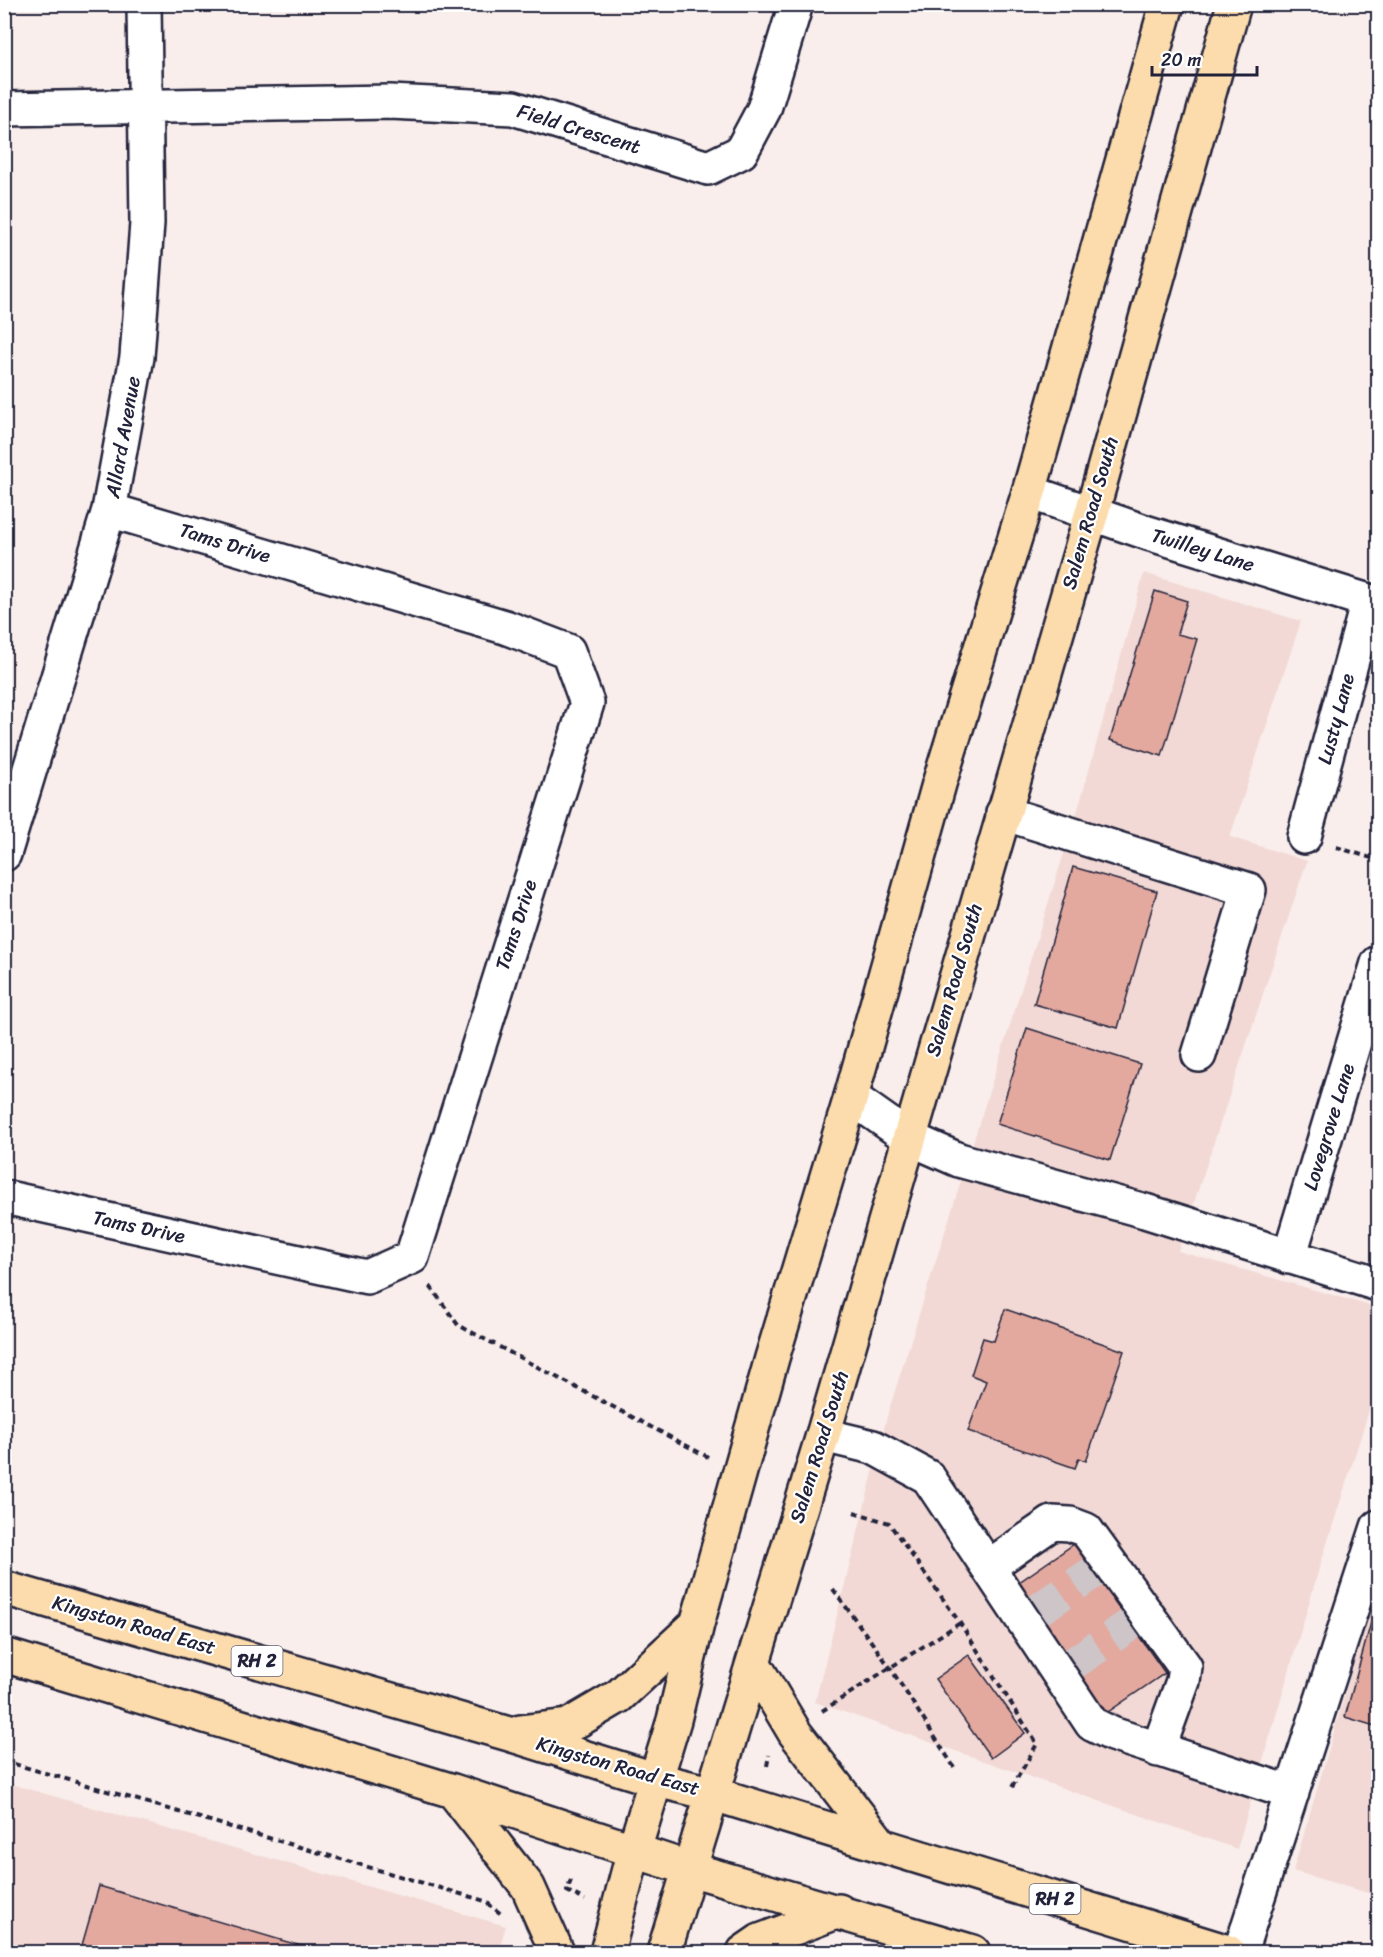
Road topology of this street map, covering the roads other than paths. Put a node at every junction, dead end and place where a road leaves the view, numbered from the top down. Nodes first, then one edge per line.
1 (144, 4) edge
2 (796, 4) edge
3 (1167, 4) edge
4 (1234, 4) edge
5 (145, 106) junction
6 (4, 109) edge
7 (1029, 492) junction
8 (110, 510) junction
9 (1092, 512) junction
10 (1373, 603) edge
11 (1003, 813) junction
12 (1304, 837) road end
13 (4, 854) edge
14 (1378, 963) edge
15 (1199, 1055) dead end
16 (851, 1097) junction
17 (909, 1138) junction
18 (4, 1197) edge
19 (1290, 1257) junction
20 (1378, 1284) edge
21 (823, 1435) junction
22 (1378, 1527) edge
23 (988, 1568) junction
24 (1094, 1572) dead end
25 (4, 1588) edge
26 (1131, 1589) junction
27 (1035, 1612) dead end
28 (698, 1624) junction
29 (1131, 1624) dead end
30 (1042, 1647) junction
31 (4, 1654) edge
32 (754, 1664) junction
33 (1071, 1665) dead end
34 (508, 1734) junction
35 (1158, 1750) junction
36 (657, 1780) junction
37 (453, 1791) junction
38 (1292, 1793) junction
39 (714, 1794) junction
40 (882, 1846) junction
41 (634, 1851) junction
42 (690, 1869) junction
43 (839, 1911) junction
44 (608, 1949) edge
45 (558, 1953) edge
46 (664, 1953) edge
47 (744, 1953) edge
48 (973, 1953) edge
49 (1228, 1953) edge
50 (1240, 1953) edge

1 - 5 street, Allard Avenue
2 - 5 street, Field Crescent
3 - 7 main road
4 - 9 main road, Salem Road South
5 - 6 street, Field Crescent
5 - 8 street, Allard Avenue
7 - 9 street, Twilley Lane
7 - 16 main road
8 - 13 street, Allard Avenue
8 - 18 street, Tams Drive
9 - 10 street, Twilley Lane
9 - 11 main road, Salem Road South
10 - 12 street, Lusty Lane
11 - 15 street
11 - 17 main road, Salem Road South
14 - 19 street, Lovegrove Lane
16 - 17 street
16 - 28 main road
17 - 19 street
17 - 21 main road, Salem Road South
19 - 20 street
21 - 23 street
21 - 32 main road, Salem Road South
22 - 38 street
23 - 26 street
23 - 30 street
24 - 26 street
25 - 34 main road, Kingston Road East / RH 2
26 - 29 street
26 - 35 street
27 - 30 street
28 - 34 main road
28 - 36 main road
30 - 33 street
30 - 35 street
31 - 37 main road
32 - 39 main road, Salem Road South
32 - 40 main road
34 - 36 main road, Kingston Road East / RH 2
35 - 38 street
36 - 39 main road, Kingston Road East / RH 2
36 - 41 main road
37 - 41 main road
37 - 45 main road
38 - 50 street
39 - 40 main road, Kingston Road East / RH 2
39 - 42 main road, Salem Road South
40 - 49 main road, Kingston Road East / RH 2
41 - 42 main road
41 - 44 main road
42 - 43 main road
42 - 46 main road, Salem Road South
43 - 47 main road
43 - 48 main road

